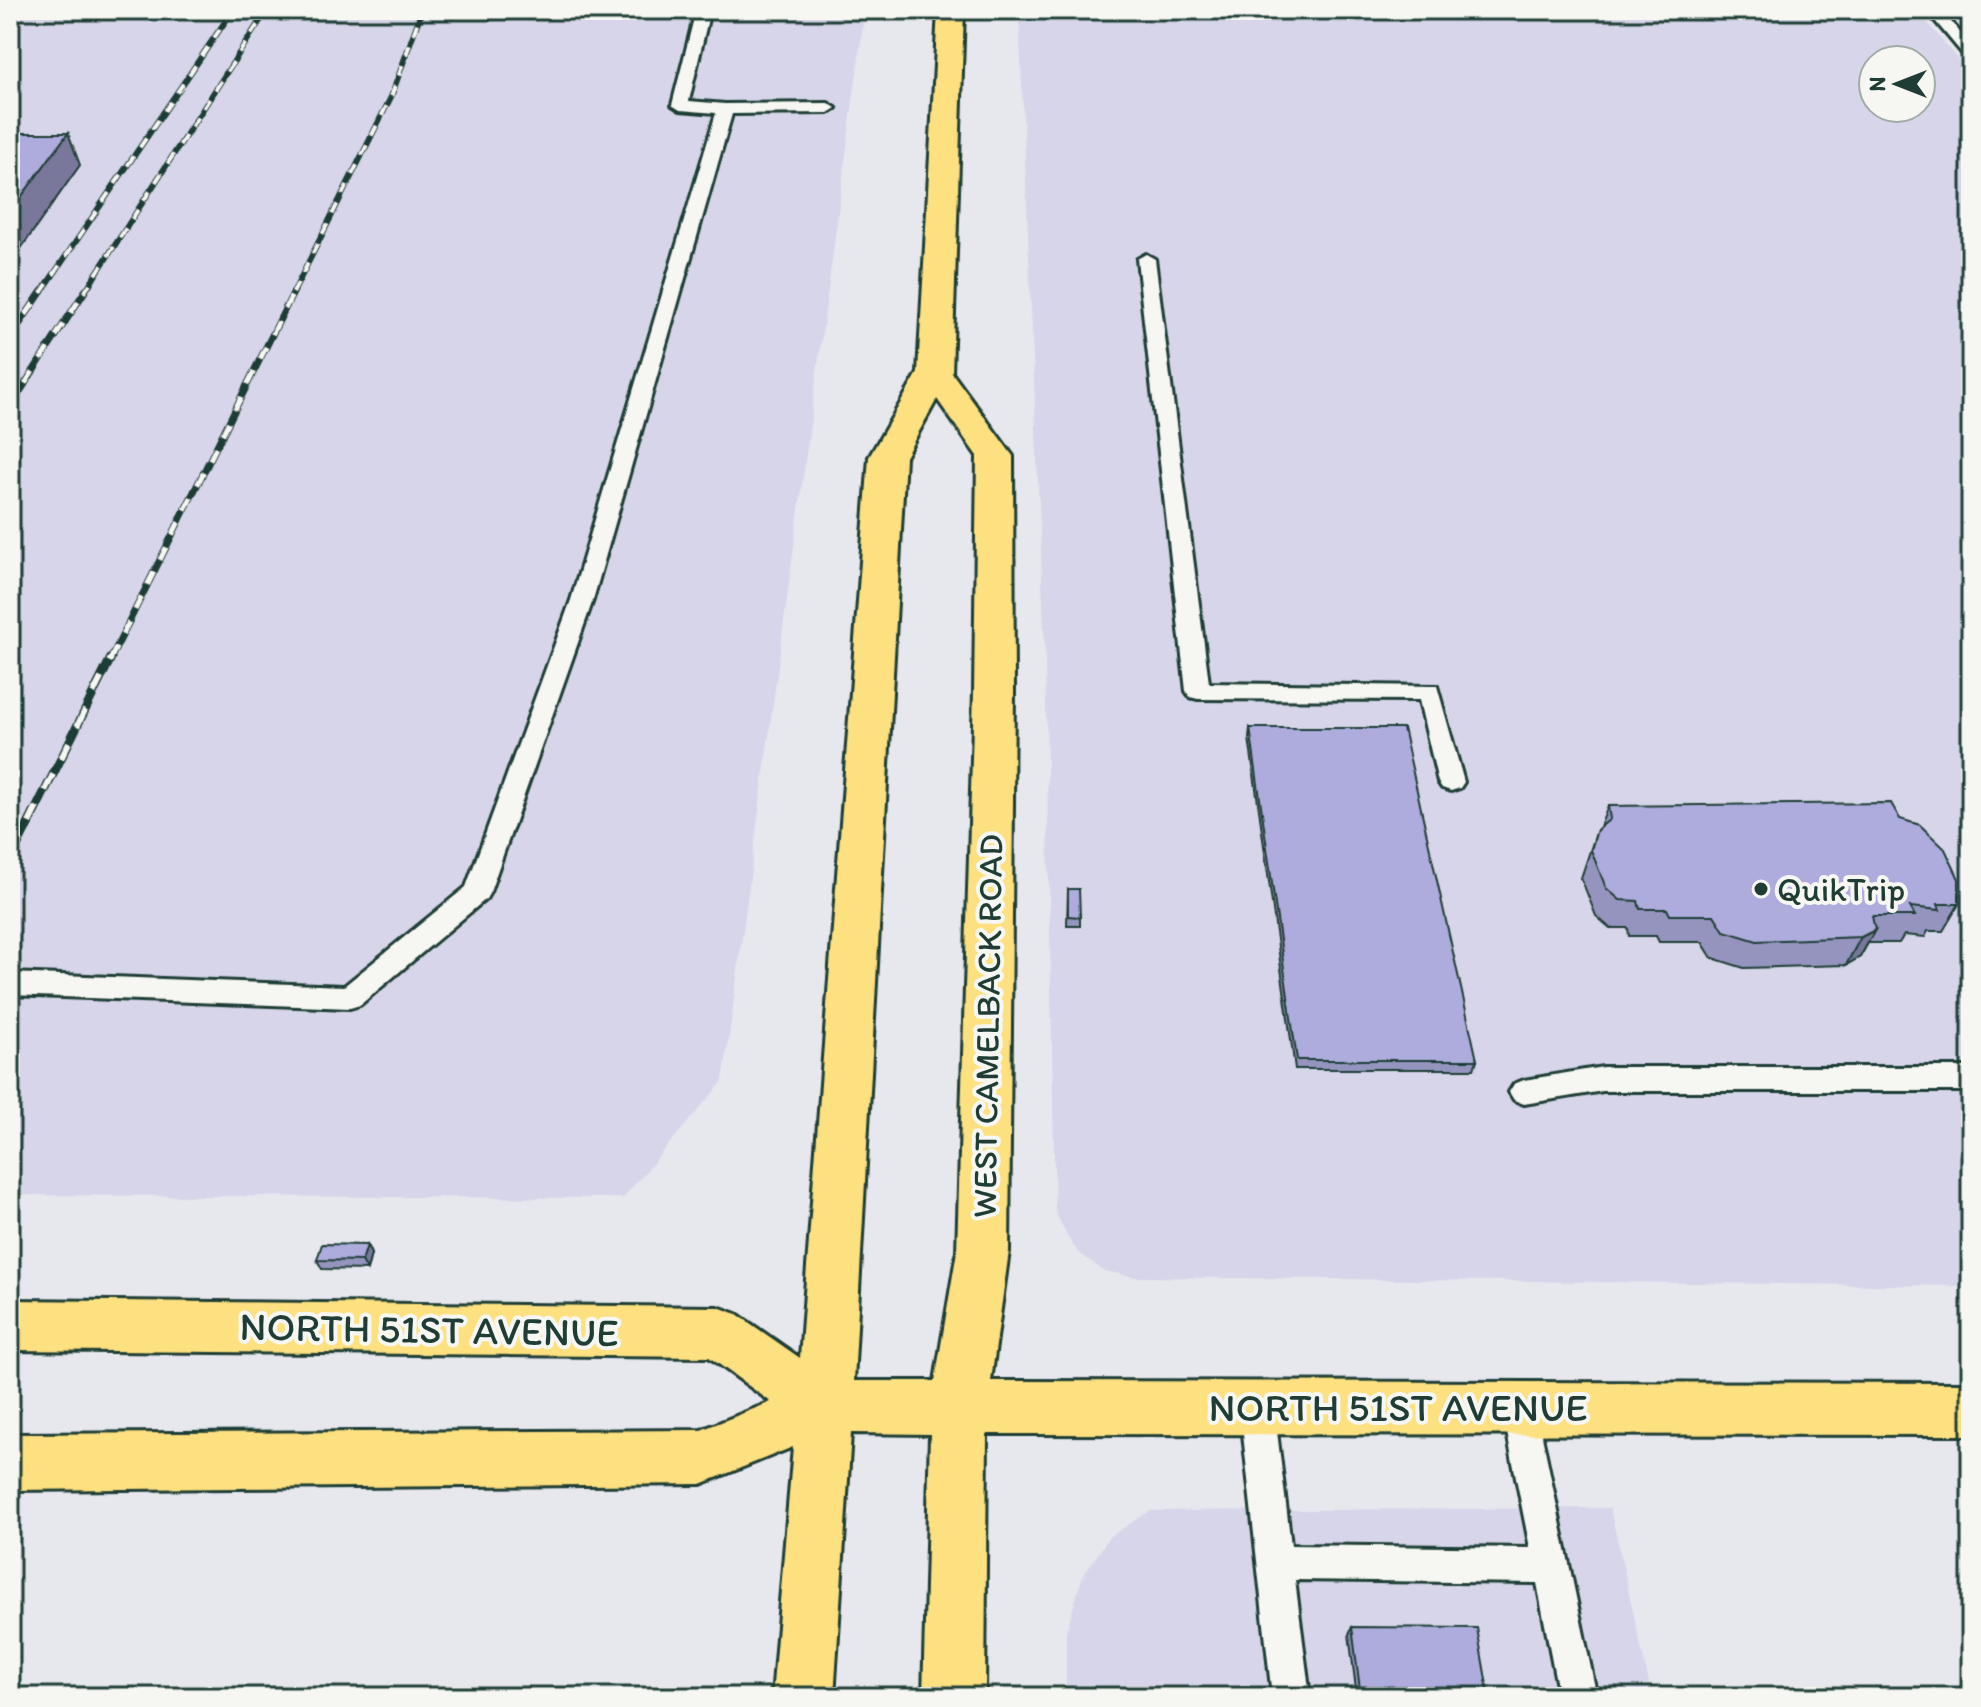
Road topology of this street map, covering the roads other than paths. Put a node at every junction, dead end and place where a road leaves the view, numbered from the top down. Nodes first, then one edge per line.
1 (703, 10) edge
2 (951, 10) edge
3 (1933, 10) edge
4 (1971, 55) edge
5 (828, 108) dead end
6 (725, 109) junction
7 (1146, 259) dead end
8 (935, 373) junction
9 (1451, 782) dead end
10 (10, 984) edge
11 (1971, 1079) edge
12 (1524, 1092) dead end
13 (10, 1325) edge
14 (825, 1407) junction
15 (959, 1407) junction
16 (1257, 1407) junction
17 (1519, 1407) junction
18 (1971, 1409) edge
19 (10, 1462) edge
20 (1275, 1562) junction
21 (1550, 1566) junction
22 (803, 1697) edge
23 (954, 1697) edge
24 (1291, 1697) edge
25 (1578, 1697) edge

1 - 6 lane
2 - 8 main road
3 - 4 lane
5 - 6 lane
6 - 10 lane
7 - 9 lane
8 - 14 main road
8 - 15 main road, WEST CAMELBACK ROAD
11 - 12 lane
13 - 14 main road, NORTH 51ST AVENUE
14 - 15 main road, NORTH 51ST AVENUE
14 - 19 main road, NORTH 51ST AVENUE
14 - 22 main road
15 - 16 main road, NORTH 51ST AVENUE
15 - 23 main road, WEST CAMELBACK ROAD
16 - 17 main road, NORTH 51ST AVENUE
16 - 20 lane
17 - 18 main road, NORTH 51ST AVENUE
17 - 21 lane
20 - 21 lane
20 - 24 lane
21 - 25 lane

